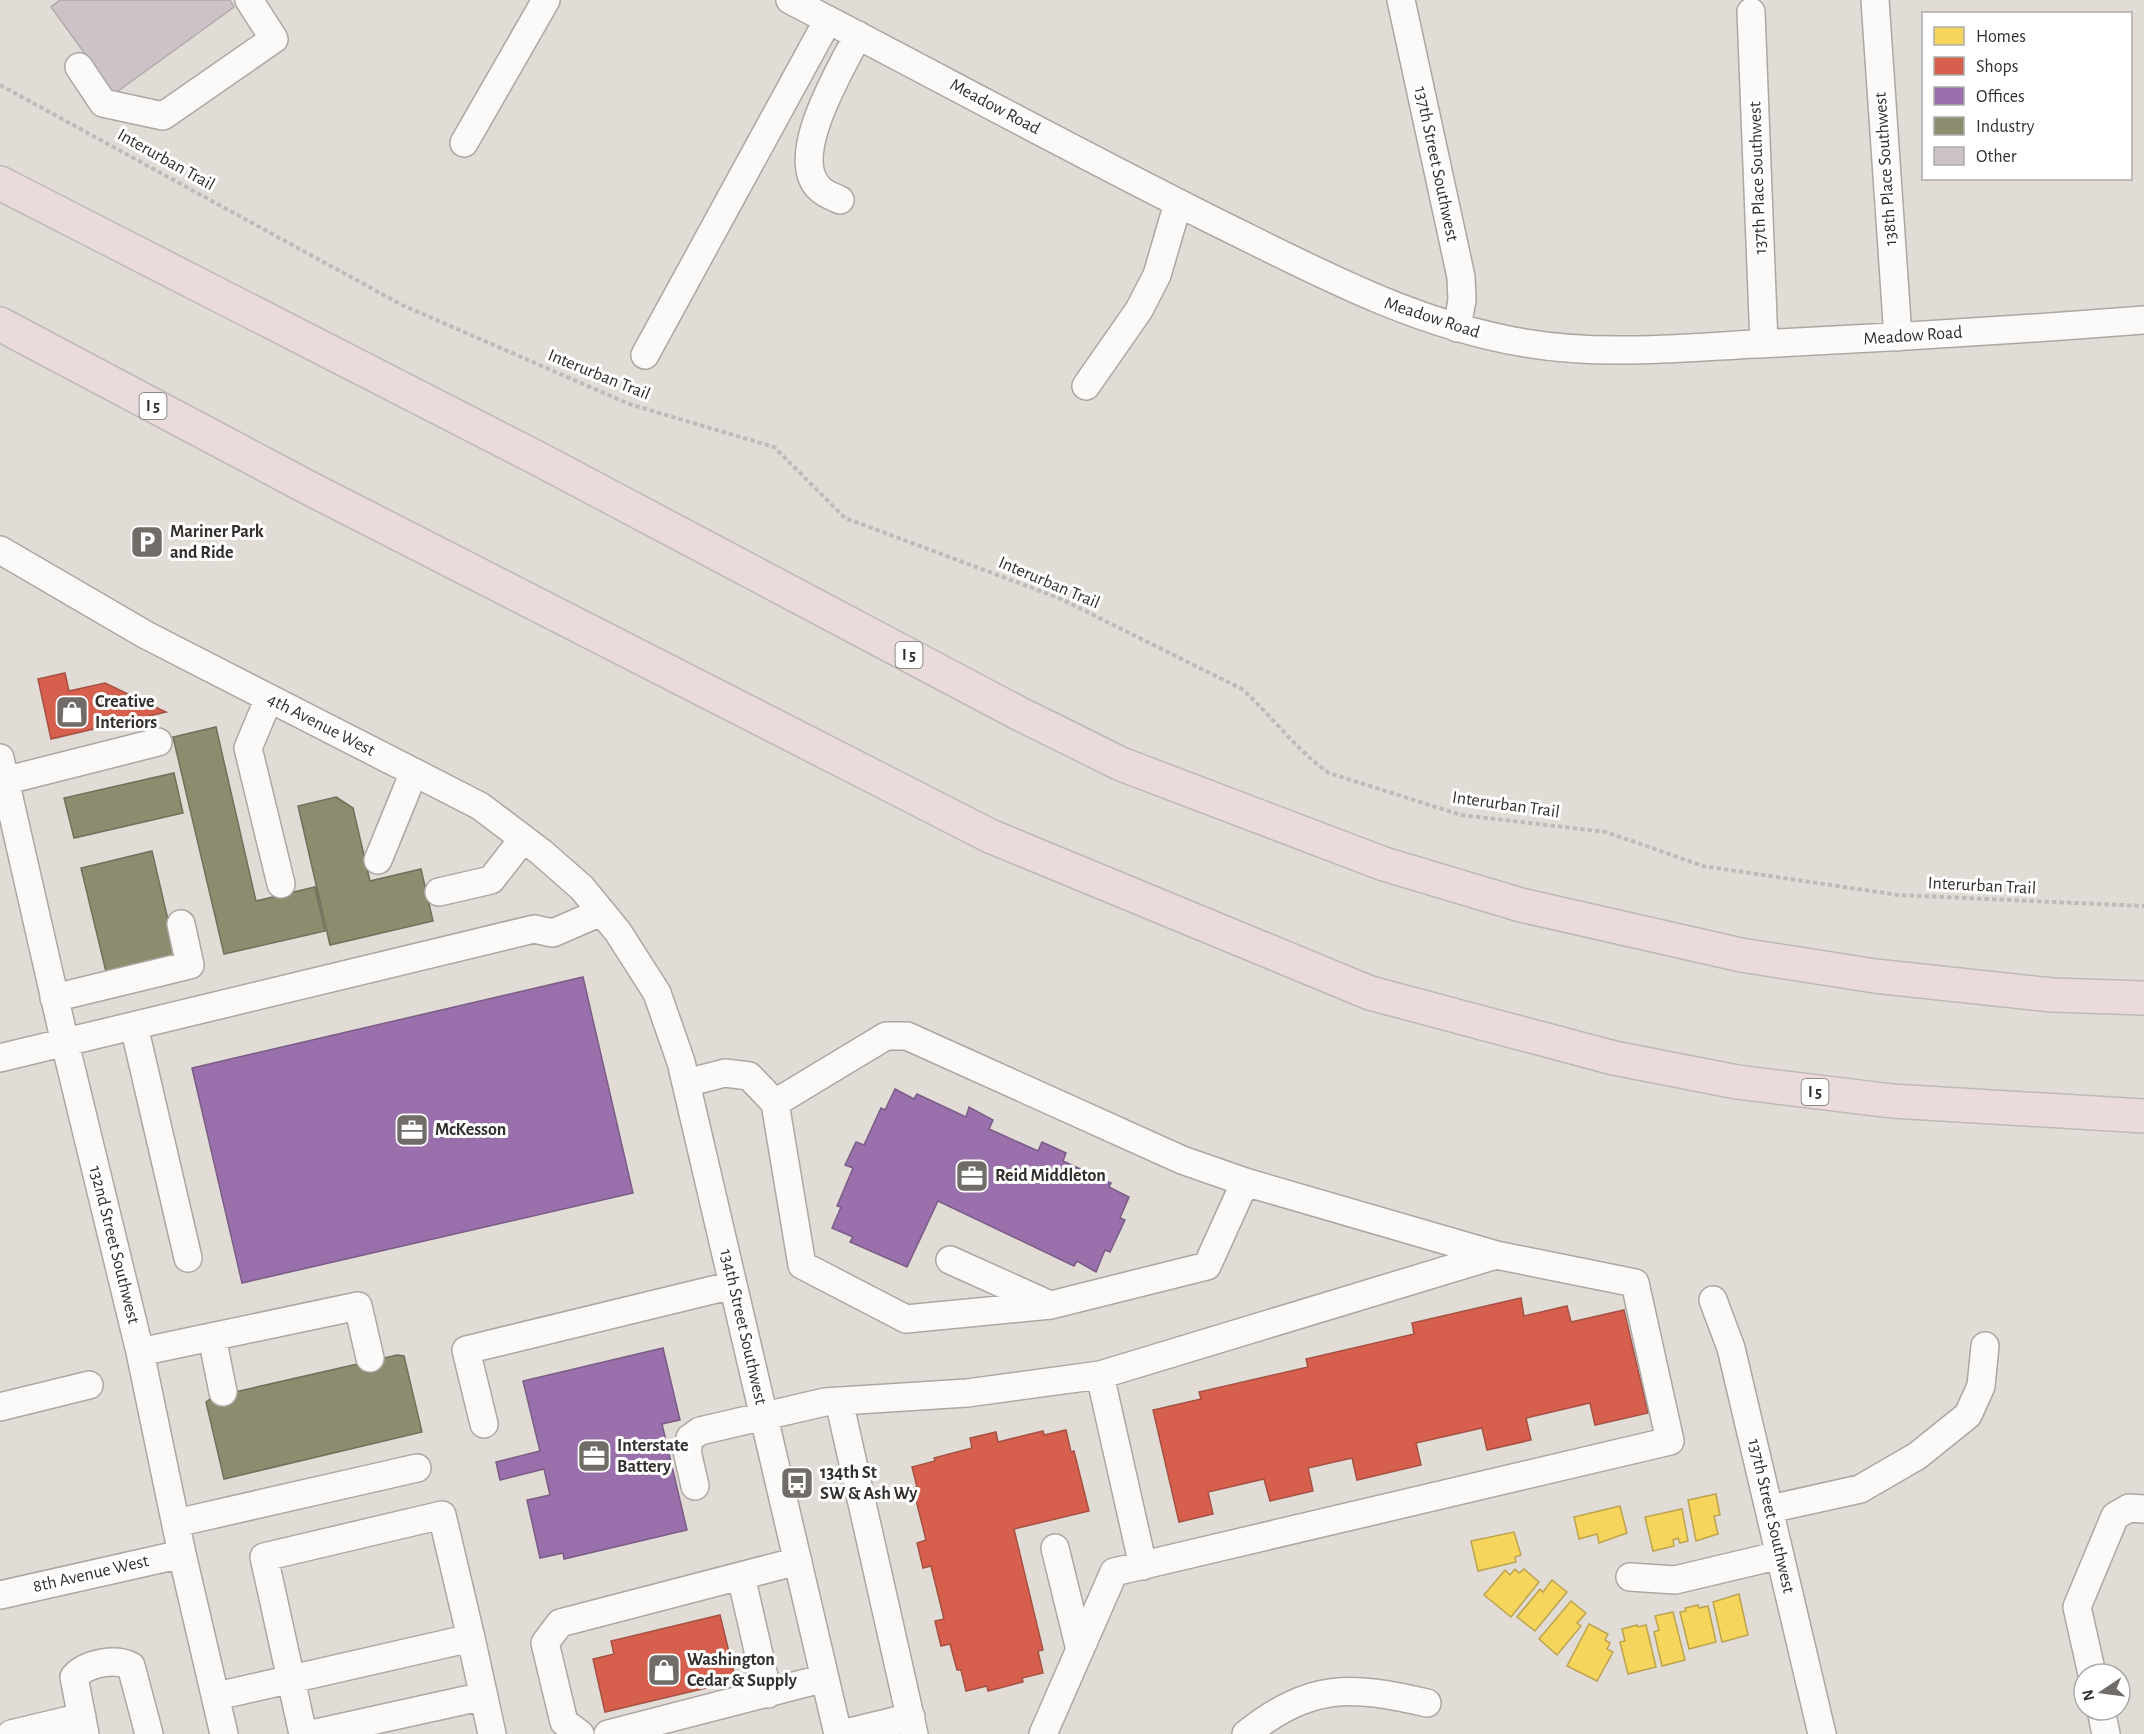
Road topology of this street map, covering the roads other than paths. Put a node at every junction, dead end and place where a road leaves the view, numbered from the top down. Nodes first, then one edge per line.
1 (249, 0) edge
2 (546, 0) edge
3 (790, 0) edge
4 (1401, 0) edge
5 (1875, 0) edge
6 (1751, 12) dead end
7 (828, 20) junction
8 (858, 35) junction
9 (79, 67) dead end
10 (464, 143) dead end
11 (0, 183) edge
12 (840, 200) dead end
13 (1178, 203) junction
14 (2144, 320) edge
15 (0, 324) edge
16 (1457, 328) junction
17 (1898, 337) junction
18 (1764, 344) junction
19 (0, 349) edge
20 (645, 355) dead end
21 (1086, 386) dead end
22 (307, 488) junction
23 (0, 550) edge
24 (269, 698) junction
25 (158, 742) dead end
26 (414, 772) junction
27 (2, 774) edge
28 (523, 839) junction
29 (378, 860) dead end
30 (281, 884) dead end
31 (440, 892) dead end
32 (610, 922) junction
33 (181, 924) dead end
34 (54, 998) junction
35 (2144, 998) edge
36 (134, 1026) junction
37 (65, 1043) junction
38 (0, 1058) edge
39 (686, 1083) junction
40 (775, 1103) junction
41 (2144, 1116) edge
42 (1245, 1182) junction
43 (1496, 1254) junction
44 (188, 1258) dead end
45 (950, 1260) dead end
46 (733, 1285) junction
47 (1713, 1300) dead end
48 (1051, 1305) junction
49 (212, 1337) junction
50 (1985, 1346) dead end
51 (140, 1352) junction
52 (370, 1358) dead end
53 (1100, 1375) junction
54 (89, 1384) dead end
55 (223, 1392) dead end
56 (839, 1401) junction
57 (0, 1407) edge
58 (764, 1416) junction
59 (484, 1424) dead end
60 (417, 1468) dead end
61 (694, 1486) dead end
62 (1770, 1509) junction
63 (2144, 1509) edge
64 (176, 1523) junction
65 (1055, 1548) dead end
66 (182, 1554) junction
67 (1780, 1555) junction
68 (798, 1561) junction
69 (1143, 1566) junction
70 (741, 1576) junction
71 (1630, 1577) dead end
72 (0, 1595) edge
73 (471, 1638) junction
74 (1080, 1650) junction
75 (2089, 1662) edge
76 (825, 1677) junction
77 (292, 1678) junction
78 (768, 1694) junction
79 (217, 1696) junction
80 (484, 1696) junction
81 (1427, 1703) dead end
82 (912, 1725) edge
83 (83, 1726) edge
84 (10, 1734) edge
85 (149, 1734) edge
86 (224, 1734) edge
87 (303, 1734) edge
88 (312, 1734) edge
89 (492, 1734) edge
90 (580, 1734) edge
91 (609, 1734) edge
92 (839, 1734) edge
93 (1042, 1734) edge
94 (1246, 1734) edge
95 (1822, 1734) edge

1 - 9 street
2 - 10 street
3 - 7 street, Meadow Road
4 - 16 street, 137th Street Southwest
5 - 17 street, 138th Place Southwest
6 - 18 street, 137th Place Southwest
7 - 8 street, Meadow Road
7 - 20 street
8 - 12 street
8 - 13 street, Meadow Road
11 - 35 highway, I 5
13 - 16 street, Meadow Road
13 - 21 street
14 - 17 street, Meadow Road
15 - 22 highway, I 5
16 - 18 street, Meadow Road
17 - 18 street, Meadow Road
19 - 22 highway
22 - 41 highway, I 5
23 - 24 street, 4th Avenue West
24 - 26 street, 4th Avenue West
24 - 30 street
25 - 27 street
26 - 28 street, 4th Avenue West
26 - 29 street
27 - 34 street, 132nd Street Southwest
28 - 31 street
28 - 32 street, 4th Avenue West
32 - 36 street
32 - 39 street, 134th Street Southwest
33 - 34 street
34 - 37 street, 132nd Street Southwest
36 - 37 street
36 - 44 street
37 - 38 street
37 - 51 street, 132nd Street Southwest
39 - 40 street
39 - 46 street, 134th Street Southwest
40 - 42 street
40 - 48 street
42 - 43 street
42 - 48 street
43 - 53 street
43 - 69 street
45 - 48 street
46 - 58 street, 134th Street Southwest
46 - 59 street
47 - 62 street, 137th Street Southwest
49 - 51 street
49 - 52 street
49 - 55 street
50 - 62 street
51 - 64 street, 132nd Street Southwest
53 - 56 street
53 - 69 street
54 - 57 street
56 - 58 street
56 - 82 street
58 - 61 street
58 - 68 street, 134th Street Southwest
60 - 64 street
62 - 67 street, 137th Street Southwest
63 - 75 street
64 - 66 street, 132nd Street Southwest
65 - 74 street
66 - 72 street, 8th Avenue West
66 - 79 street, 132nd Street Southwest
67 - 71 street
67 - 95 street, 137th Street Southwest
68 - 70 street
68 - 76 street, 134th Street Southwest
69 - 74 street
70 - 78 street
70 - 90 street
73 - 77 street
73 - 77 street
73 - 80 street
74 - 93 street
76 - 78 street
76 - 92 street, 134th Street Southwest
77 - 79 street
77 - 87 street
78 - 91 street
79 - 86 street, 132nd Street Southwest
80 - 88 street
80 - 89 street
81 - 94 street
82 - 92 street
83 - 84 street
83 - 85 street

